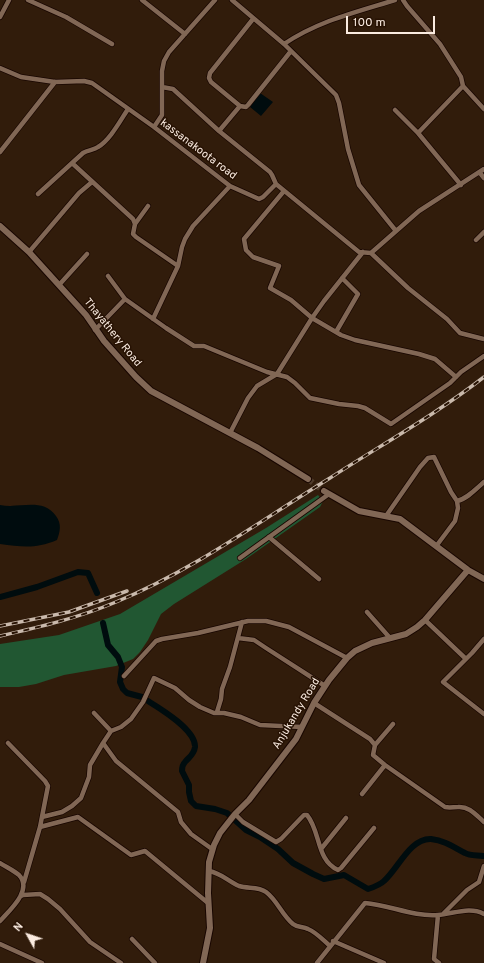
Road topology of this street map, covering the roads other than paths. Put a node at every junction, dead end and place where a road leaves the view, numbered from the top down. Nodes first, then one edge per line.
1 (9, 0) edge
2 (28, 0) edge
3 (143, 0) edge
4 (215, 0) edge
5 (232, 0) edge
6 (394, 0) edge
7 (404, 0) edge
8 (0, 17) edge
9 (253, 19) junction
10 (185, 34) junction
11 (112, 44) dead end
12 (284, 44) junction
13 (291, 51) junction
14 (0, 68) edge
15 (55, 82) junction
16 (463, 86) junction
17 (162, 87) junction
18 (240, 106) junction
19 (484, 109) edge
20 (128, 110) junction
21 (395, 110) dead end
22 (154, 127) junction
23 (220, 131) junction
24 (418, 133) junction
25 (0, 152) edge
26 (72, 163) junction
27 (484, 169) edge
28 (480, 173) junction
29 (484, 178) edge
30 (92, 182) junction
31 (276, 184) junction
32 (461, 185) junction
33 (230, 186) junction
34 (284, 191) junction
35 (38, 194) dead end
36 (148, 206) dead end
37 (135, 224) junction
38 (0, 226) edge
39 (396, 231) junction
40 (484, 232) edge
41 (476, 240) dead end
42 (29, 252) junction
43 (363, 252) junction
44 (371, 253) junction
45 (87, 254) dead end
46 (178, 266) junction
47 (108, 276) dead end
48 (342, 278) junction
49 (59, 285) junction
50 (125, 299) junction
51 (152, 318) junction
52 (312, 318) junction
53 (95, 330) junction
54 (336, 332) junction
55 (484, 339) edge
56 (484, 356) edge
57 (277, 374) junction
58 (456, 377) junction
59 (230, 433) junction
60 (308, 479) tunnel mouth
61 (484, 482) edge
62 (326, 493) joint
63 (457, 501) junction
64 (386, 516) junction
65 (269, 537) junction
66 (437, 545) junction
67 (240, 558) dead end
68 (468, 570) junction
69 (319, 579) dead end
70 (484, 579) edge
71 (368, 612) dead end
72 (425, 620) junction
73 (242, 622) junction
74 (238, 638) junction
75 (390, 638) junction
76 (484, 639) edge
77 (347, 658) junction
78 (466, 659) junction
79 (124, 676) dead end
80 (325, 686) junction
81 (314, 703) junction
82 (217, 712) junction
83 (94, 713) dead end
84 (484, 714) edge
85 (393, 724) dead end
86 (302, 727) junction
87 (111, 731) junction
88 (8, 743) dead end
89 (103, 743) junction
90 (375, 745) junction
91 (385, 765) junction
92 (362, 794) dead end
93 (235, 814) junction
94 (42, 817) junction
95 (346, 818) dead end
96 (484, 822) edge
97 (40, 827) junction
98 (374, 828) dead end
99 (212, 849) junction
100 (321, 849) junction
101 (0, 862) edge
102 (484, 866) edge
103 (209, 870) junction
104 (24, 882) junction
105 (21, 896) junction
106 (208, 903) junction
107 (484, 914) edge
108 (441, 915) junction
109 (0, 921) edge
110 (132, 939) dead end
111 (332, 943) junction
112 (0, 944) edge
113 (26, 956) junction
114 (26, 963) edge
115 (42, 963) edge
116 (121, 963) edge
117 (155, 963) edge
118 (203, 963) edge
119 (317, 963) edge
120 (384, 963) edge
121 (438, 963) edge

1 - 8 street
2 - 11 street
3 - 10 street
4 - 10 street
5 - 9 street
6 - 12 street
7 - 16 street
9 - 12 street
9 - 18 street
10 - 17 street
12 - 13 street
13 - 18 street
13 - 39 street
14 - 15 street, kassanakoota road
15 - 20 street, kassanakoota road
15 - 25 street
16 - 19 street
16 - 24 street
17 - 22 street
17 - 23 street
18 - 23 street
20 - 22 street, kassanakoota road
20 - 26 street
21 - 24 street
22 - 33 street, kassanakoota road
23 - 31 street
24 - 32 street
26 - 30 street
26 - 35 street
27 - 28 street
28 - 29 street
28 - 32 street
30 - 37 street
30 - 42 street
31 - 33 street, kassanakoota road
31 - 34 street
32 - 39 street
33 - 46 street
34 - 43 street
34 - 52 street
36 - 37 street
37 - 46 street
38 - 42 street, Thayathery Road
39 - 44 street
40 - 41 street
42 - 49 street, Thayathery Road
43 - 44 street
43 - 48 street
44 - 55 street
45 - 49 street
46 - 51 street
47 - 50 street
48 - 52 street
48 - 54 street
49 - 53 street, Thayathery Road
50 - 51 street
50 - 53 street
51 - 57 street
52 - 54 street
52 - 57 street
53 - 59 street, Thayathery Road
54 - 58 street
56 - 58 street
57 - 58 street
57 - 59 street
59 - 60 street, Thayathery Road
61 - 63 street
62 - 64 street
62 - 65 street
63 - 64 street
63 - 66 street
64 - 66 street
65 - 67 street
65 - 69 street
66 - 68 street
68 - 70 street
68 - 72 street, Anjukandy Road
71 - 75 street
72 - 75 street, Anjukandy Road
72 - 78 street
73 - 74 street
73 - 77 street
73 - 79 street
74 - 80 street
74 - 82 street
75 - 77 street, Anjukandy Road
76 - 78 street
77 - 80 street, Anjukandy Road
78 - 84 street
80 - 81 street, Anjukandy Road
81 - 86 street, Anjukandy Road
81 - 90 street
82 - 86 street
82 - 87 street
83 - 87 street
85 - 90 street
86 - 93 street, Anjukandy Road
87 - 89 street
88 - 94 street
89 - 94 street
89 - 99 street
90 - 91 street
91 - 92 street
91 - 96 street
93 - 99 street, Anjukandy Road
93 - 100 street
94 - 97 street
95 - 100 street
97 - 104 street
97 - 106 street
98 - 100 street
99 - 103 street, Anjukandy Road
101 - 104 street
102 - 108 street
103 - 106 street, Anjukandy Road
103 - 111 street
104 - 105 street
105 - 109 street
105 - 116 street
106 - 118 street, Anjukandy Road
107 - 108 street
108 - 111 street
108 - 121 street
110 - 117 street
111 - 119 street
111 - 120 street
112 - 113 street
113 - 114 street
113 - 115 street

